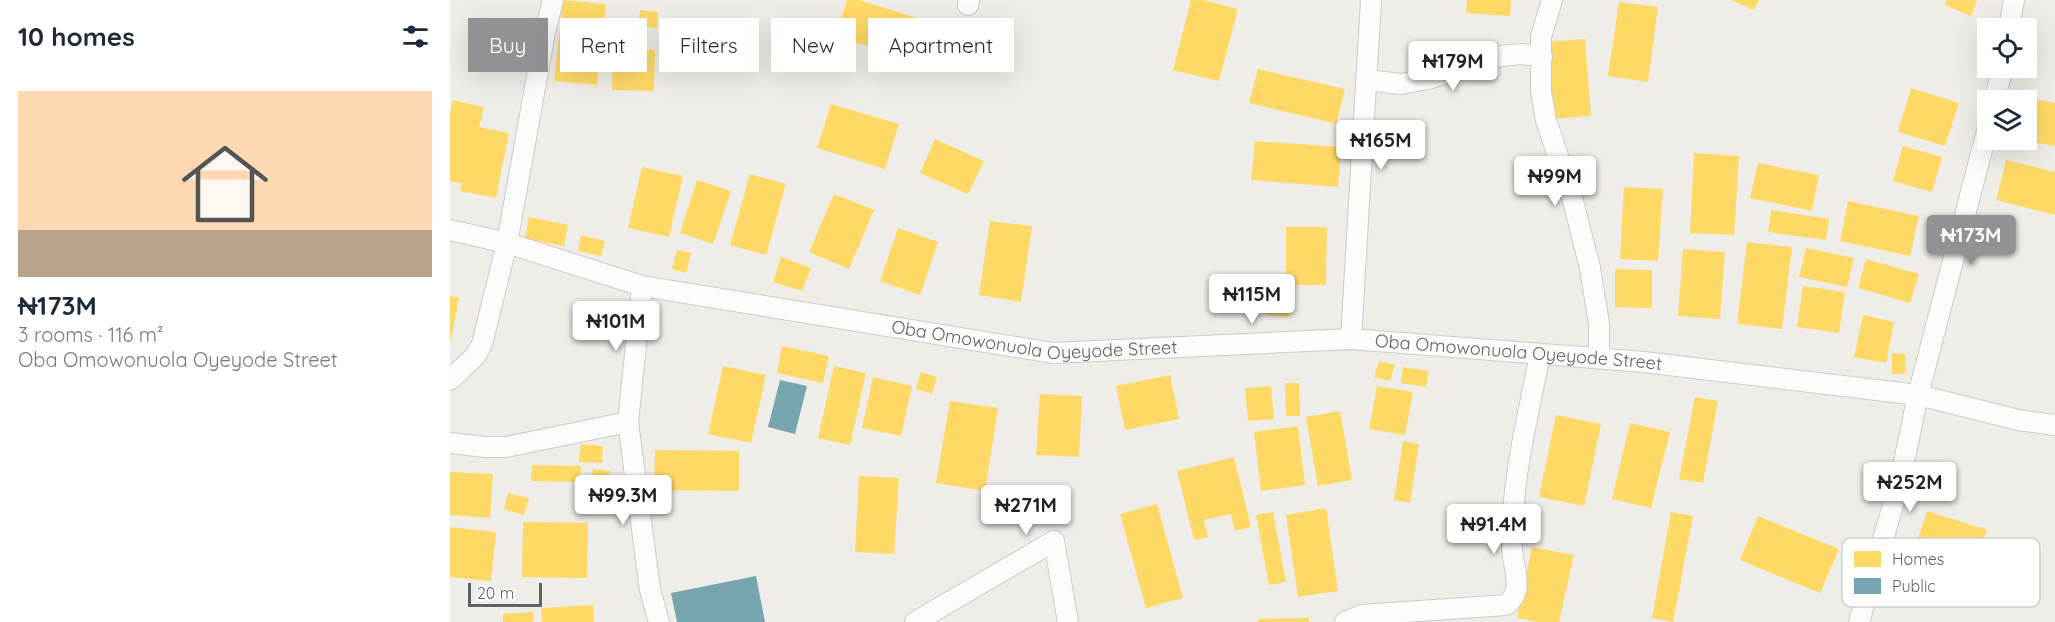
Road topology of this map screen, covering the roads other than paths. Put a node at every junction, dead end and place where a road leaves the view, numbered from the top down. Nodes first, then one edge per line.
1 (553, 0) edge
2 (1371, 0) edge
3 (1552, 0) edge
4 (2014, 0) edge
5 (2011, 18) edge
6 (1542, 57) junction
7 (1368, 80) junction
8 (1982, 150) edge
9 (450, 230) edge
10 (507, 243) junction
11 (642, 286) junction
12 (1351, 339) junction
13 (1540, 354) junction
14 (1599, 358) junction
15 (450, 380) edge
16 (1918, 395) junction
17 (628, 422) junction
18 (2055, 424) edge
19 (450, 443) edge
20 (1883, 538) edge
21 (1863, 607) edge
22 (659, 622) edge
23 (915, 622) edge
24 (1068, 622) edge
25 (1345, 622) edge
26 (1859, 622) edge

1 - 10 street
2 - 7 street
3 - 6 street
4 - 5 street
6 - 7 street
6 - 14 street
7 - 12 street
8 - 16 street
9 - 10 street, Oba Omowonuola Oyeyode Street
10 - 11 street, Oba Omowonuola Oyeyode Street
10 - 15 street
11 - 12 street, Oba Omowonuola Oyeyode Street
11 - 17 street
12 - 13 street, Oba Omowonuola Oyeyode Street
13 - 14 street, Oba Omowonuola Oyeyode Street
13 - 25 street
14 - 16 street, Oba Omowonuola Oyeyode Street
16 - 18 street, Oba Omowonuola Oyeyode Street
16 - 20 street
17 - 19 street
17 - 22 street
21 - 26 street
23 - 24 street

